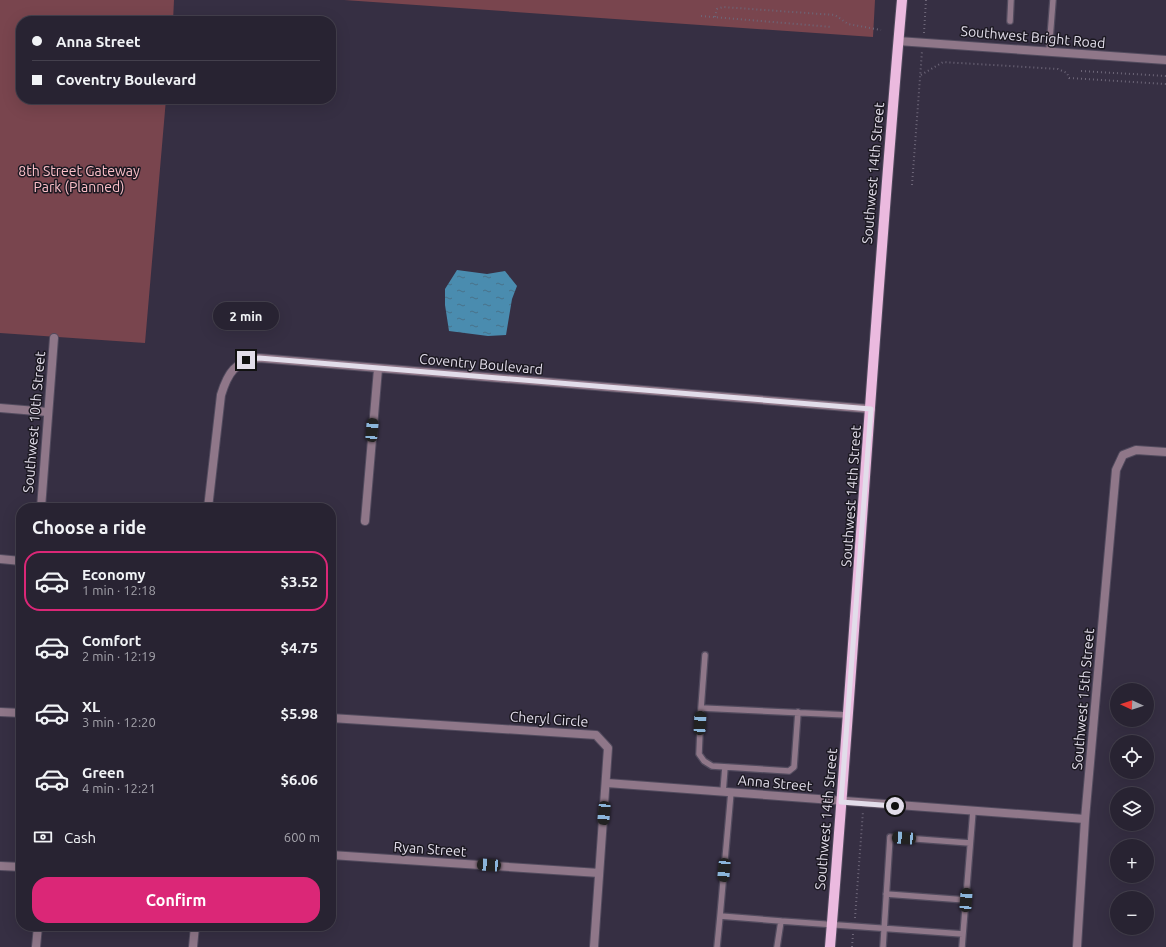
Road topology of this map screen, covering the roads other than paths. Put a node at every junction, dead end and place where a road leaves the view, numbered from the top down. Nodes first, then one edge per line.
1 (902, 0) edge
2 (1011, 0) edge
3 (1053, 0) edge
4 (1010, 20) dead end
5 (898, 40) junction
6 (1049, 51) junction
7 (1166, 60) edge
8 (54, 338) dead end
9 (378, 369) junction
10 (0, 408) edge
11 (871, 409) junction
12 (48, 412) junction
13 (1166, 452) edge
14 (40, 503) edge
15 (209, 503) edge
16 (364, 521) dead end
17 (0, 560) edge
18 (16, 561) edge
19 (705, 654) dead end
20 (701, 708) junction
21 (0, 712) edge
22 (798, 712) junction
23 (16, 713) edge
24 (848, 715) junction
25 (336, 718) edge
26 (724, 767) junction
27 (607, 783) junction
28 (727, 792) junction
29 (841, 802) junction
30 (972, 811) junction
31 (1085, 819) junction
32 (970, 843) junction
33 (336, 855) edge
34 (0, 866) edge
35 (16, 867) edge
36 (599, 873) junction
37 (886, 894) junction
38 (966, 900) junction
39 (720, 916) junction
40 (781, 921) junction
41 (832, 924) junction
42 (884, 928) junction
43 (38, 931) edge
44 (195, 931) edge
45 (963, 934) junction
46 (36, 947) edge
47 (193, 947) edge
48 (594, 947) edge
49 (717, 947) edge
50 (778, 947) edge
51 (830, 947) edge
52 (883, 947) edge
53 (962, 947) edge
54 (1077, 947) edge

1 - 5 main road, Southwest 14th Street
2 - 4 lane
3 - 6 lane
5 - 6 street, Southwest Bright Road
5 - 11 main road, Southwest 14th Street
6 - 7 street, Southwest Bright Road
8 - 12 street, Southwest 10th Street
9 - 11 street, Coventry Boulevard
9 - 15 street, Coventry Boulevard
9 - 16 street
10 - 12 street
11 - 24 main road, Southwest 14th Street
12 - 14 street, Southwest 10th Street
13 - 31 street, Southwest 15th Street
17 - 18 street
19 - 20 lane
20 - 22 lane
20 - 26 lane
21 - 23 street
22 - 24 lane
22 - 26 lane
24 - 29 main road, Southwest 14th Street
25 - 27 street, Cheryl Circle
26 - 28 lane
27 - 28 street, Anna Street
27 - 36 street, Cheryl Circle
28 - 29 street, Anna Street
28 - 39 lane
29 - 30 street, Anna Street
29 - 41 main road, Southwest 14th Street
30 - 31 street, Anna Street
30 - 32 lane
31 - 54 street, Southwest 15th Street
32 - 37 lane
32 - 38 lane
33 - 36 street, Ryan Street
34 - 35 street
36 - 48 street, Cheryl Circle
37 - 38 lane
37 - 42 lane
38 - 45 lane
39 - 40 lane
39 - 49 lane
40 - 41 lane
40 - 50 lane
41 - 42 lane
41 - 51 main road, Southwest 14th Street
42 - 45 lane
42 - 52 lane
43 - 46 street
44 - 47 street
45 - 53 lane

